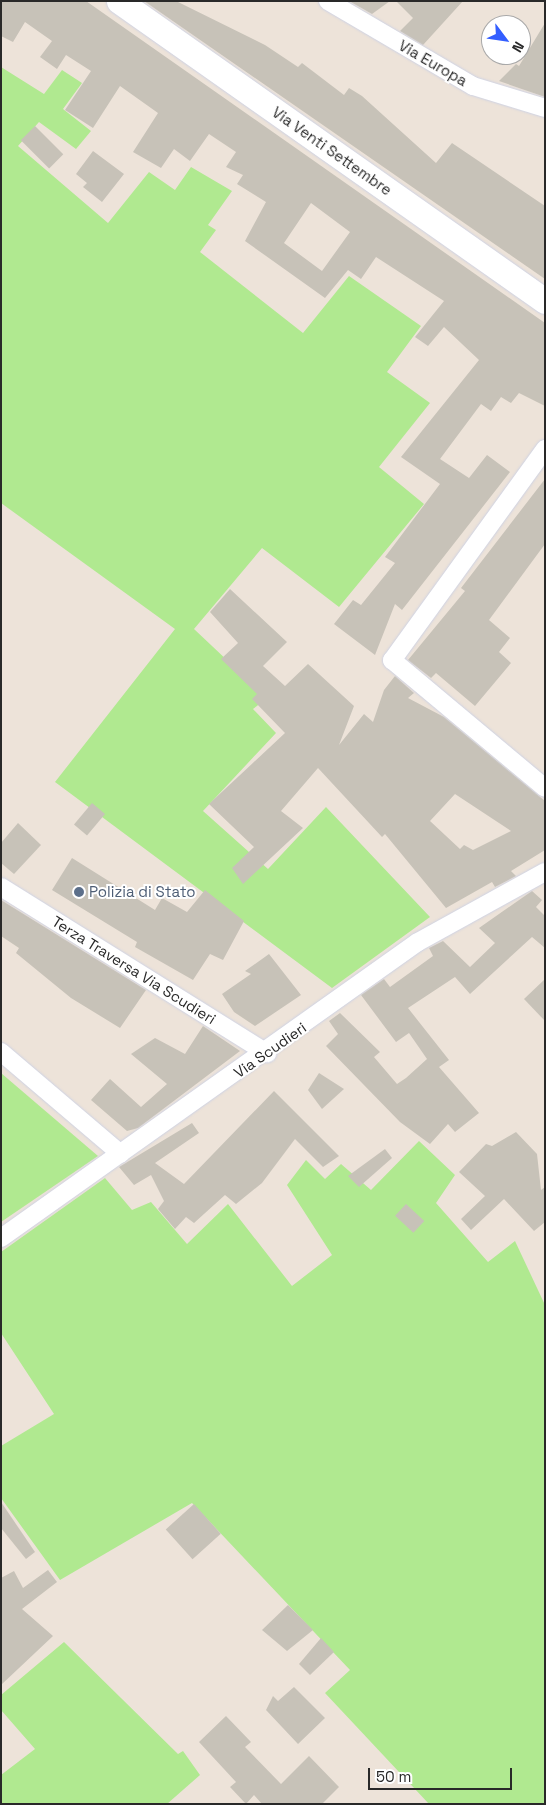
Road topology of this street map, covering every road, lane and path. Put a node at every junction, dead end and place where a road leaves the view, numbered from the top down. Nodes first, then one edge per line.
1 (118, 1) edge
2 (328, 1) edge
3 (545, 108) edge
4 (545, 301) edge
5 (545, 449) edge
6 (545, 788) edge
7 (545, 872) edge
8 (1, 887) edge
9 (1, 1052) edge
10 (267, 1053) junction
11 (121, 1154) junction
12 (1, 1238) edge

1 - 4 main road, Via Venti Settembre
2 - 3 street, Via Europa
5 - 6 street
7 - 10 street, Via Scudieri
8 - 10 street, Terza Traversa Via Scudieri
9 - 11 street
10 - 11 street, Via Scudieri
11 - 12 street, Via Scudieri

